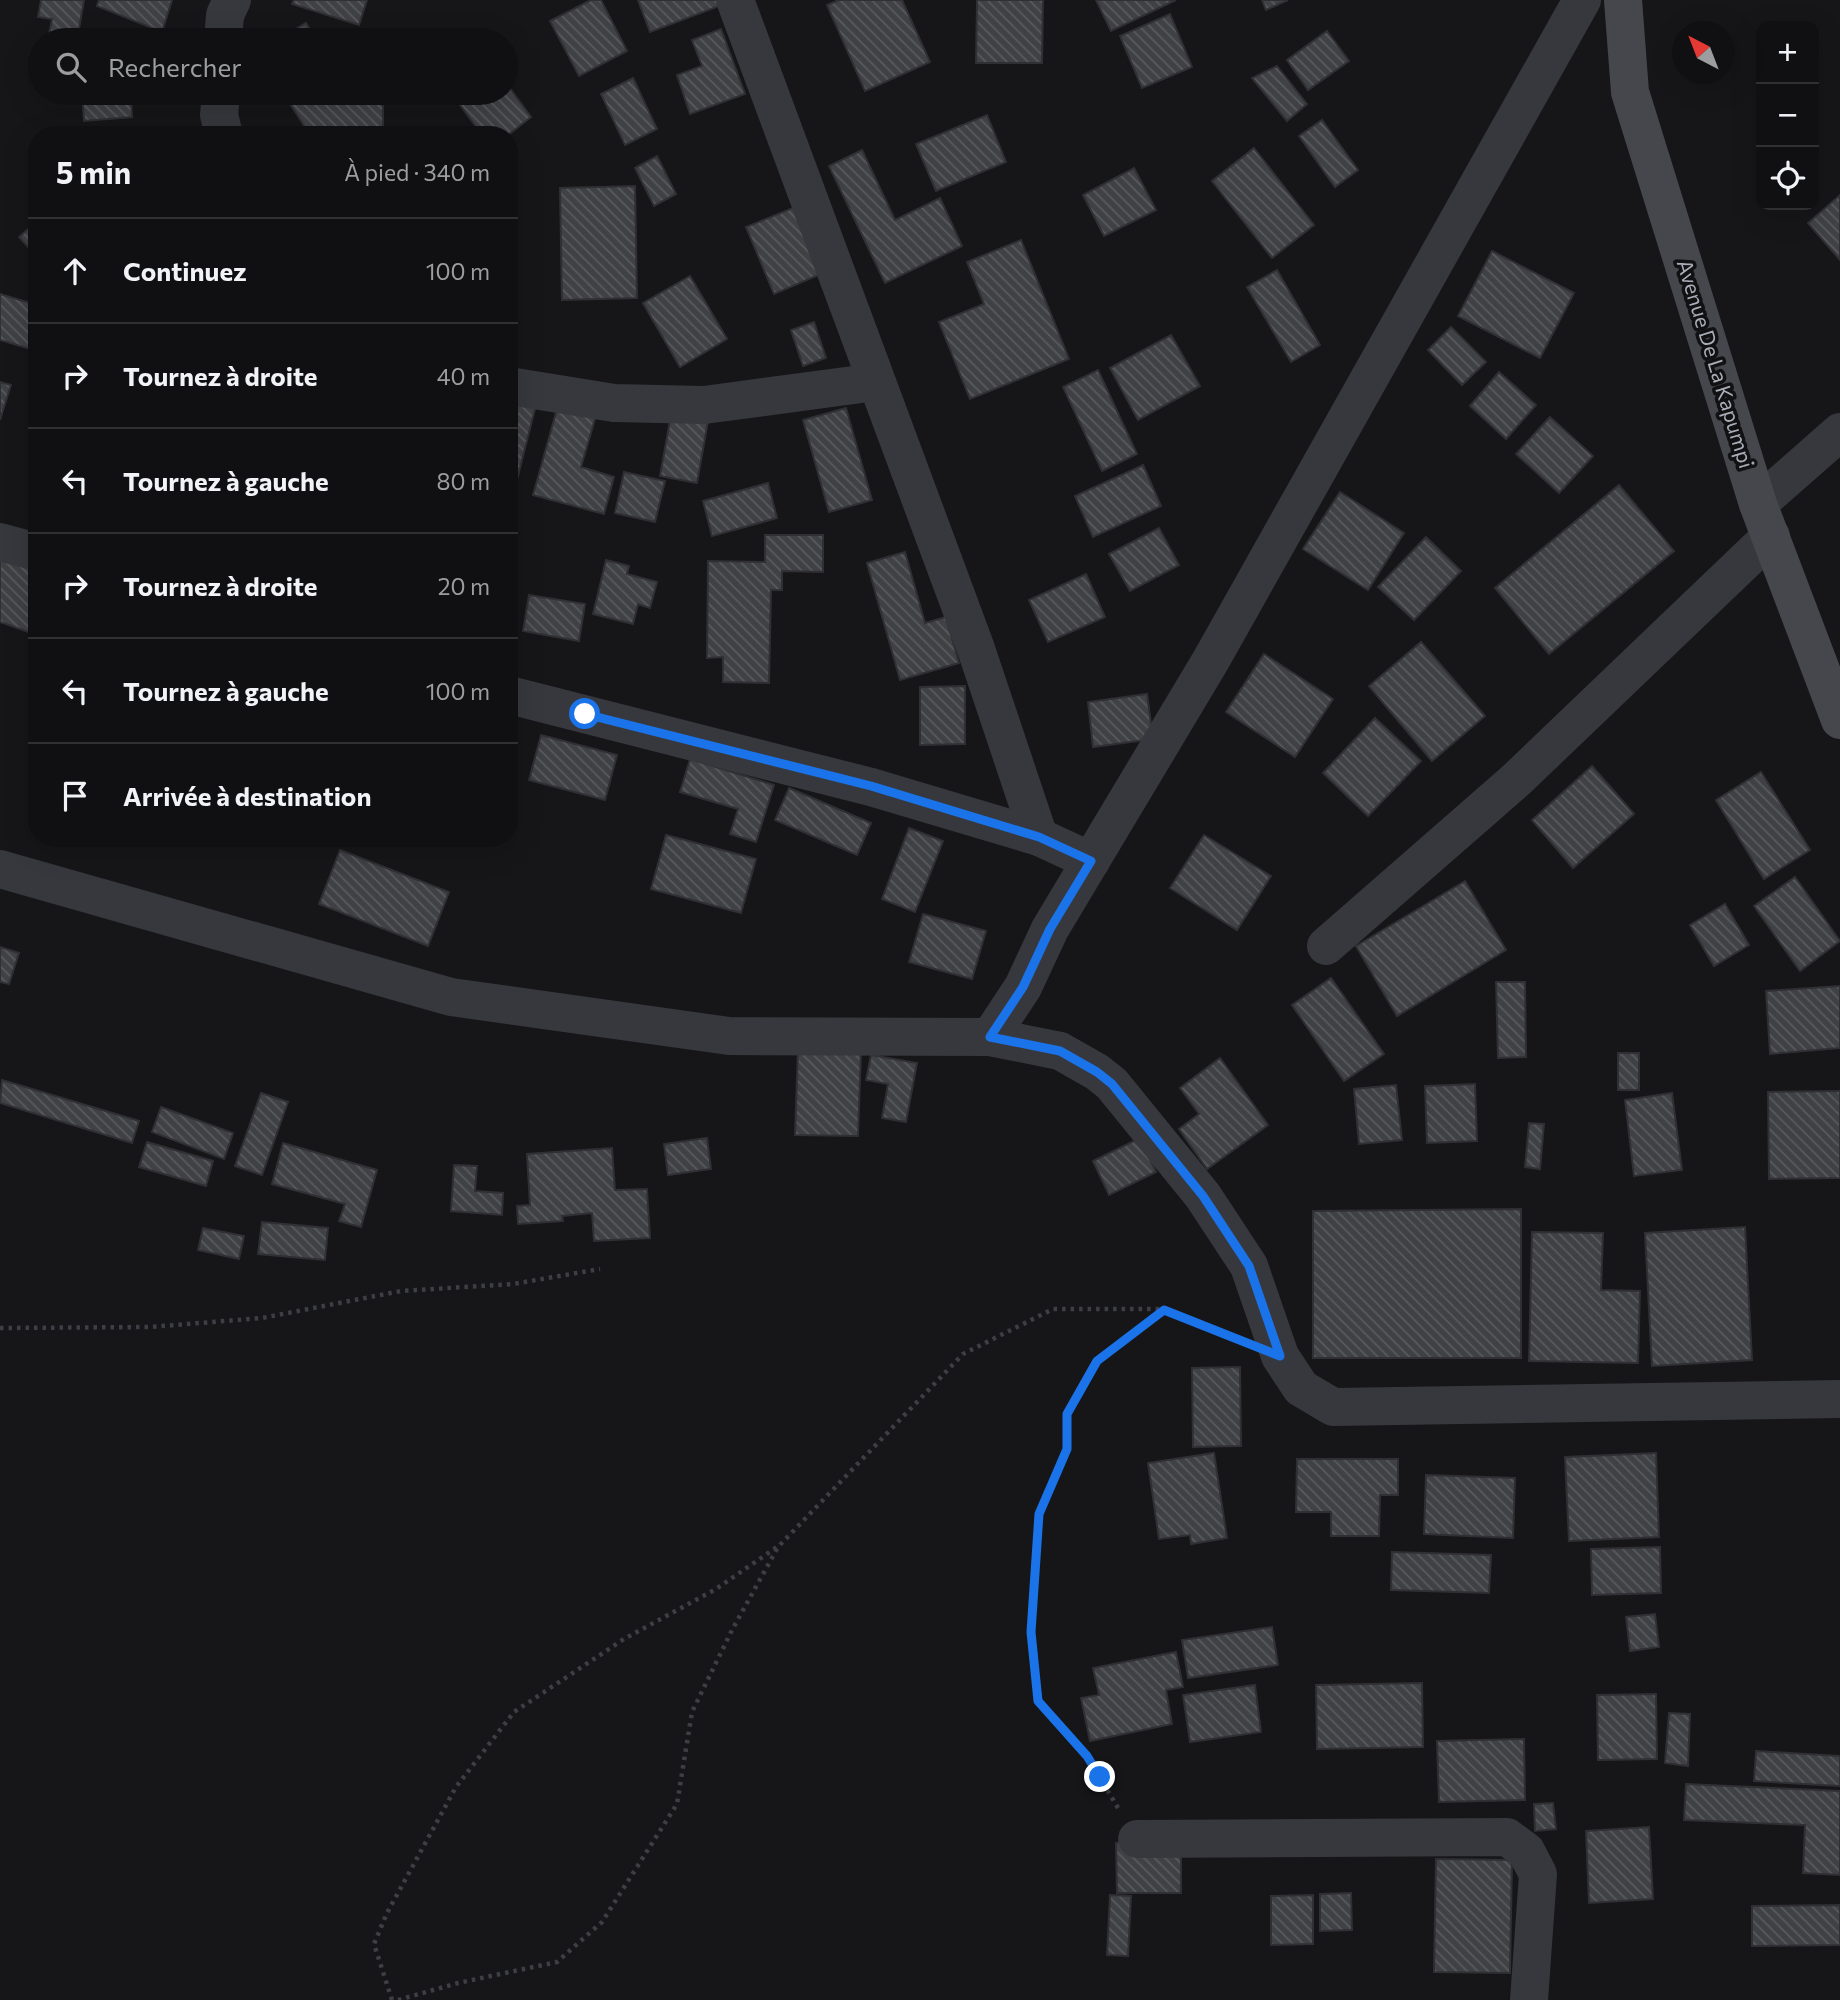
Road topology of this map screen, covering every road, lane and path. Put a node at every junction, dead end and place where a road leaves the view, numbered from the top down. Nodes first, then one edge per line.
1 (232, 0) edge
2 (735, 0) edge
3 (1582, 0) edge
4 (1623, 0) edge
5 (224, 28) edge
6 (219, 105) edge
7 (222, 126) edge
8 (876, 382) junction
9 (518, 387) edge
10 (1840, 432) edge
11 (1765, 520) junction
12 (0, 542) edge
13 (28, 550) edge
14 (518, 697) edge
15 (1840, 720) edge
16 (1039, 837) junction
17 (1091, 861) junction
18 (0, 869) edge
19 (1326, 946) dead end
20 (990, 1037) junction
21 (600, 1269) dead end
22 (1164, 1310) junction
23 (0, 1328) edge
24 (1280, 1356) junction
25 (1840, 1399) edge
26 (778, 1547) junction
27 (1136, 1839) joint
28 (392, 2000) edge
29 (398, 2000) edge
30 (1528, 2000) edge

1 - 5 street
2 - 8 street
3 - 17 street
4 - 11 main road, Avenue De La Kapumpi
6 - 7 street
8 - 9 street
8 - 16 street
10 - 11 street
11 - 15 main road, Avenue De La Kapumpi
11 - 19 street
12 - 13 street
14 - 16 street
16 - 17 street
17 - 20 street
18 - 20 street
20 - 24 street
21 - 23 path
22 - 24 path
22 - 26 path
22 - 27 path
24 - 25 street
26 - 28 path
26 - 29 path
27 - 30 street

